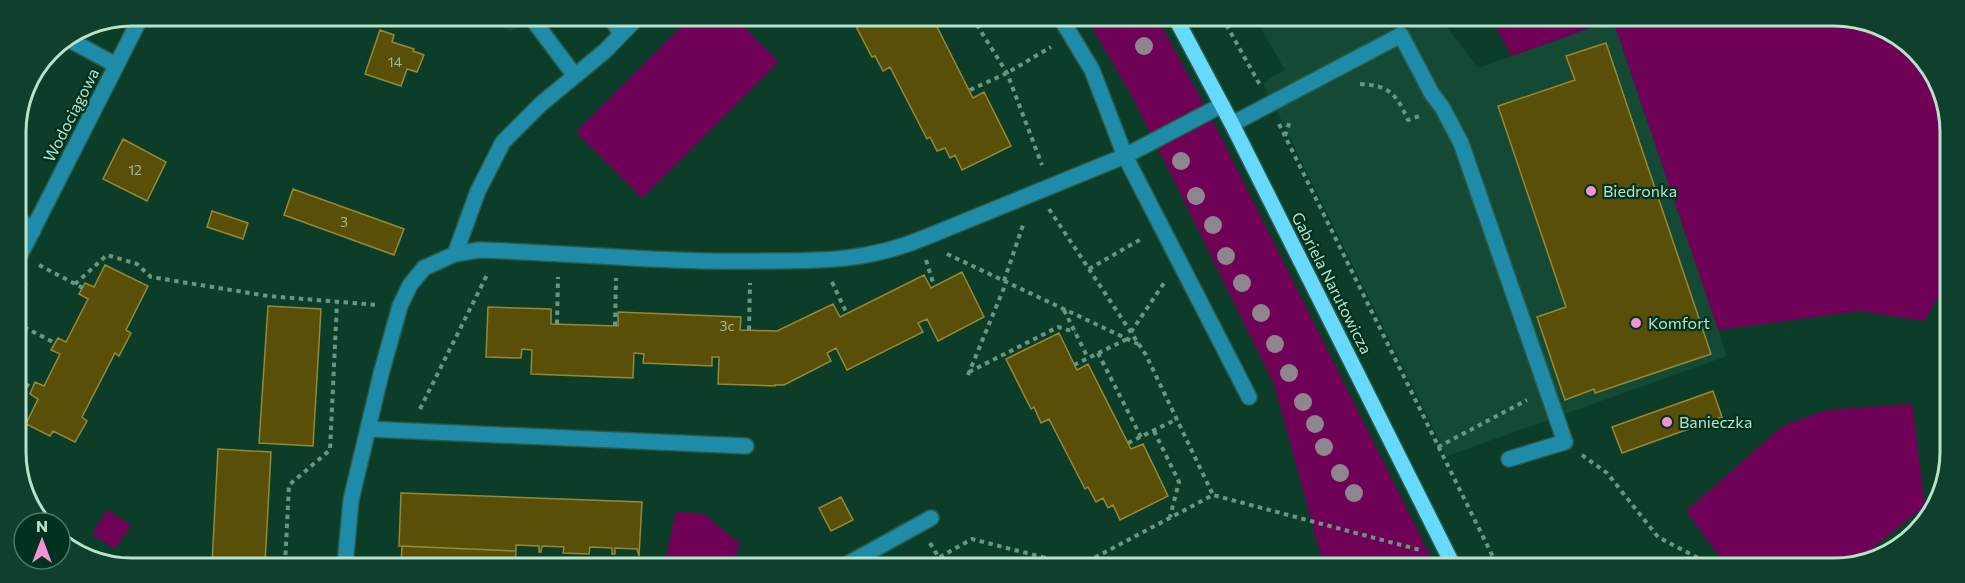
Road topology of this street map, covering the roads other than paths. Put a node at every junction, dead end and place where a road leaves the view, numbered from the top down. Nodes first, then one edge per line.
1 (136, 26) edge
2 (538, 26) edge
3 (616, 26) edge
4 (629, 26) edge
5 (1066, 26) edge
6 (1180, 26) edge
7 (621, 34) junction
8 (75, 43) edge
9 (116, 65) junction
10 (575, 76) junction
11 (1222, 105) junction
12 (1232, 124) junction
13 (1125, 156) junction
14 (26, 225) edge
15 (33, 231) junction
16 (26, 244) edge
17 (455, 254) junction
18 (1249, 397) dead end
19 (368, 429) junction
20 (746, 446) dead end
21 (1509, 459) dead end
22 (931, 518) dead end
23 (1449, 557) edge
24 (346, 558) edge
25 (859, 558) edge

1 - 9 street, Wodociągowa
2 - 10 street
3 - 7 street
4 - 7 street
5 - 13 street
6 - 11 main road, Gabriela Narutowicza
7 - 10 street
8 - 9 street
9 - 15 street, Wodociągowa
10 - 17 street
11 - 12 main road, Gabriela Narutowicza
11 - 13 street
12 - 21 street
12 - 23 main road, Gabriela Narutowicza
13 - 17 street
13 - 18 street
14 - 15 street
15 - 16 street, Wodociągowa
17 - 19 street
19 - 20 street
19 - 24 street
22 - 25 street

